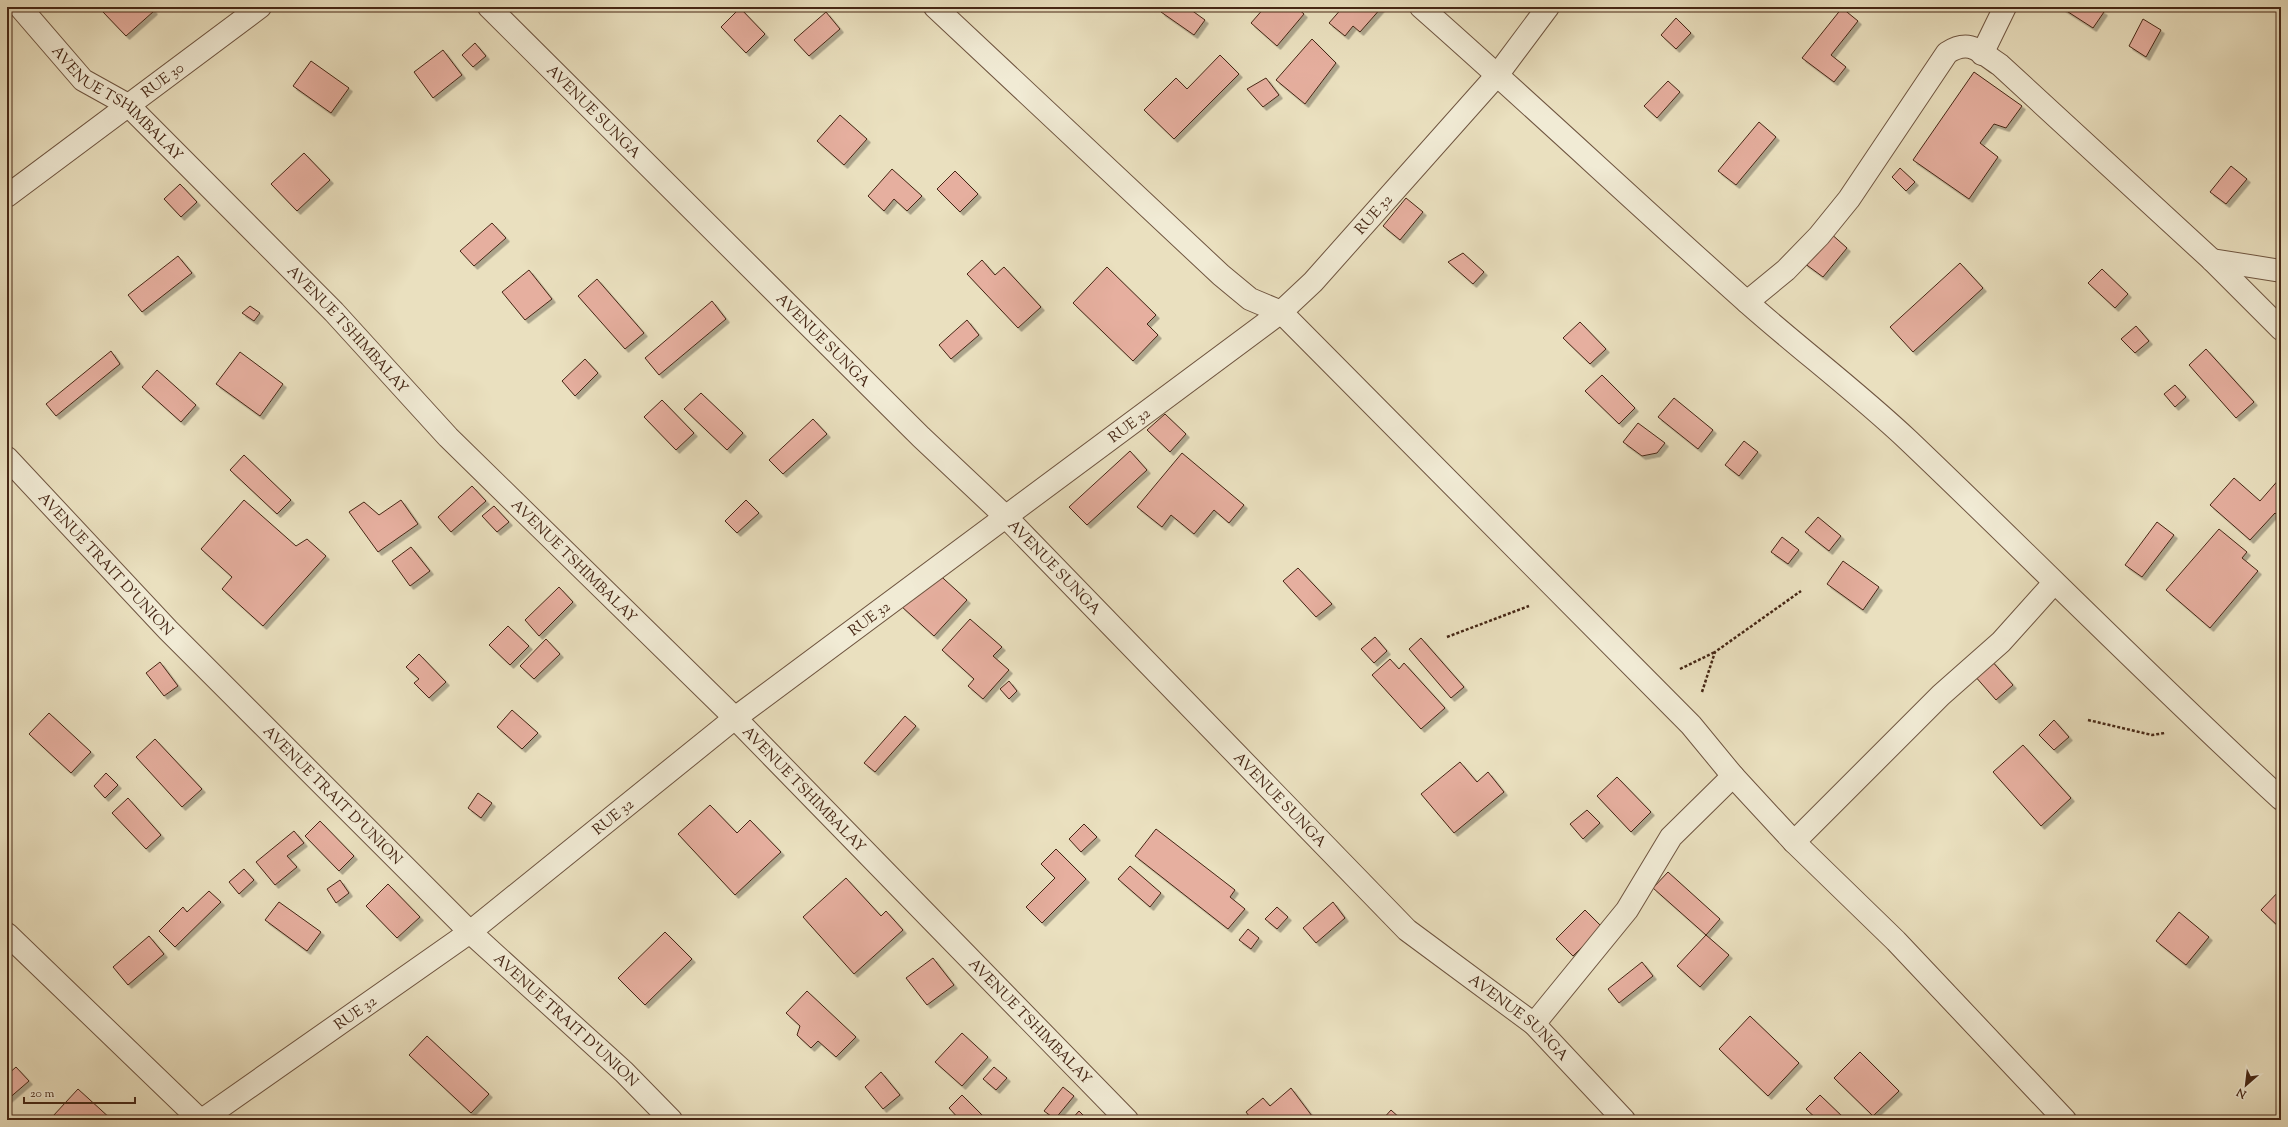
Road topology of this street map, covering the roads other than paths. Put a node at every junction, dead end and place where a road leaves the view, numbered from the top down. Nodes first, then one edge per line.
1 (20, 7) edge
2 (260, 7) edge
3 (489, 7) edge
4 (935, 7) edge
5 (1421, 7) edge
6 (1548, 7) edge
7 (2005, 7) edge
8 (1982, 54) junction
9 (1498, 74) junction
10 (128, 105) junction
11 (7, 196) edge
12 (2212, 260) junction
13 (2281, 271) edge
14 (1747, 302) junction
15 (1280, 312) junction
16 (2281, 329) edge
17 (7, 458) edge
18 (1006, 517) junction
19 (2054, 582) junction
20 (735, 718) junction
21 (1733, 776) junction
22 (2281, 799) edge
23 (1794, 842) junction
24 (470, 932) junction
25 (7, 934) edge
26 (1534, 1024) junction
27 (201, 1120) edge
28 (671, 1120) edge
29 (1127, 1120) edge
30 (1624, 1120) edge
31 (2065, 1120) edge

1 - 10 street, AVENUE TSHIMBALAY
2 - 10 street, RUE 30
3 - 18 street, AVENUE SUNGA
4 - 15 street
5 - 9 street
6 - 9 street, RUE 32
7 - 8 street
8 - 12 street
8 - 14 street
9 - 14 street
9 - 15 street, RUE 32
10 - 11 street, RUE 30
10 - 20 street, AVENUE TSHIMBALAY
12 - 13 street
12 - 16 street
14 - 19 street
15 - 18 street, RUE 32
15 - 21 street
17 - 24 street, AVENUE TRAIT D'UNION
18 - 20 street, RUE 32
18 - 26 street, AVENUE SUNGA
19 - 22 street
19 - 23 street
20 - 24 street, RUE 32
20 - 29 street, AVENUE TSHIMBALAY
21 - 23 street
21 - 26 street
23 - 31 street
24 - 27 street, RUE 32
24 - 28 street, AVENUE TRAIT D'UNION
25 - 27 street
26 - 30 street, AVENUE SUNGA

